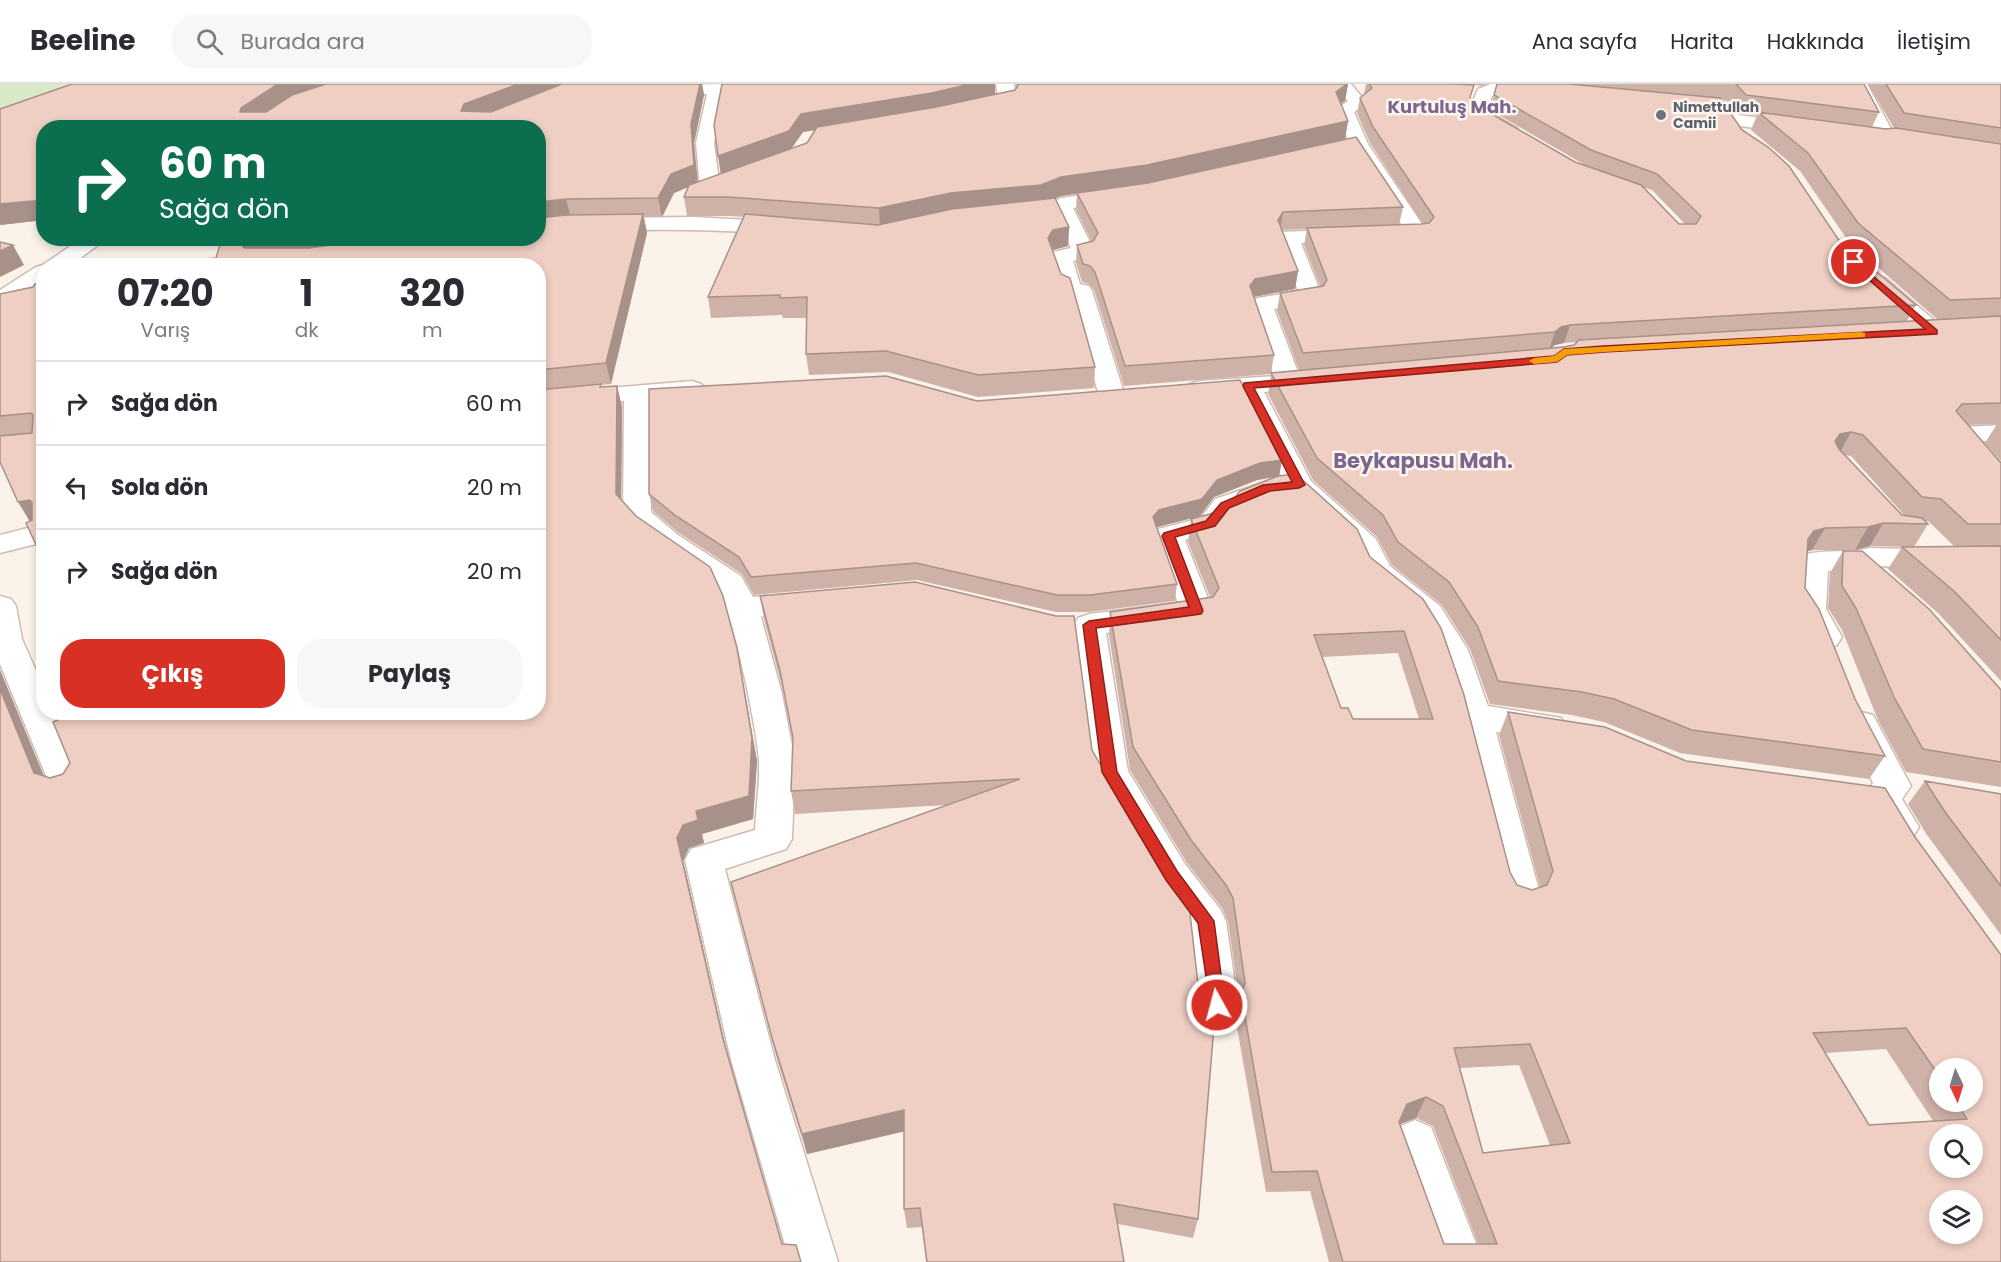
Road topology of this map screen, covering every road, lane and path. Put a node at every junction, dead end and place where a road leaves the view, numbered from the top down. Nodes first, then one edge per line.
1 (1005, 84) edge
2 (1506, 84) edge
3 (1858, 84) edge
4 (1340, 85) edge
5 (720, 86) edge
6 (1365, 87) dead end
7 (637, 90) edge
8 (1460, 92) edge
9 (1484, 93) junction
10 (1686, 102) edge
11 (954, 112) edge
12 (1732, 120) junction
13 (1819, 131) edge
14 (1525, 140) edge
15 (1744, 140) edge
16 (1909, 142) edge
17 (1146, 192) edge
18 (696, 199) junction
19 (1061, 204) junction
20 (999, 216) edge
21 (546, 229) edge
22 (800, 229) edge
23 (85, 246) edge
24 (66, 258) edge
25 (1864, 271) edge
26 (36, 277) edge
27 (0, 300) edge
28 (36, 300) edge
29 (0, 308) edge
30 (1898, 333) edge
31 (1344, 378) edge
32 (1289, 383) junction
33 (1248, 386) junction
34 (711, 388) edge
35 (1180, 391) edge
36 (637, 392) junction
37 (1112, 396) edge
38 (546, 401) edge
39 (2001, 433) edge
40 (2001, 482) edge
41 (1299, 485) junction
42 (1916, 529) edge
43 (36, 535) edge
44 (0, 544) edge
45 (2001, 557) edge
46 (1946, 559) junction
47 (1857, 561) junction
48 (1888, 587) edge
49 (789, 604) edge
50 (0, 606) edge
51 (743, 608) junction
52 (1056, 625) edge
53 (1089, 625) junction
54 (36, 711) edge
55 (1474, 717) junction
56 (40, 720) edge
57 (1582, 732) edge
58 (67, 785) edge
59 (1900, 791) junction
60 (1847, 792) edge
61 (1919, 856) edge
62 (1521, 894) edge
63 (1217, 1005) edge
64 (1415, 1142) dead end
65 (814, 1262) edge
66 (1459, 1262) edge

1 - 11 street
2 - 9 street
3 - 16 street
4 - 6 street
4 - 32 street
5 - 7 street
5 - 18 street
8 - 9 street
9 - 14 street
10 - 12 street
12 - 13 street
12 - 15 street
17 - 19 street
18 - 21 street
18 - 22 street
19 - 20 street
19 - 37 street
23 - 24 street
25 - 30 street
26 - 27 street
28 - 29 street
31 - 32 street
32 - 33 street
33 - 35 street
33 - 41 street
34 - 36 street
36 - 38 street
36 - 51 street
39 - 40 street
41 - 53 street
41 - 55 street
42 - 46 street
43 - 44 street
45 - 46 street
46 - 47 street
47 - 48 street
47 - 59 street
49 - 51 street
50 - 54 street
51 - 65 street
52 - 53 street
53 - 63 street
55 - 57 street
55 - 62 street
56 - 58 street
59 - 60 street
59 - 61 street
64 - 66 street

